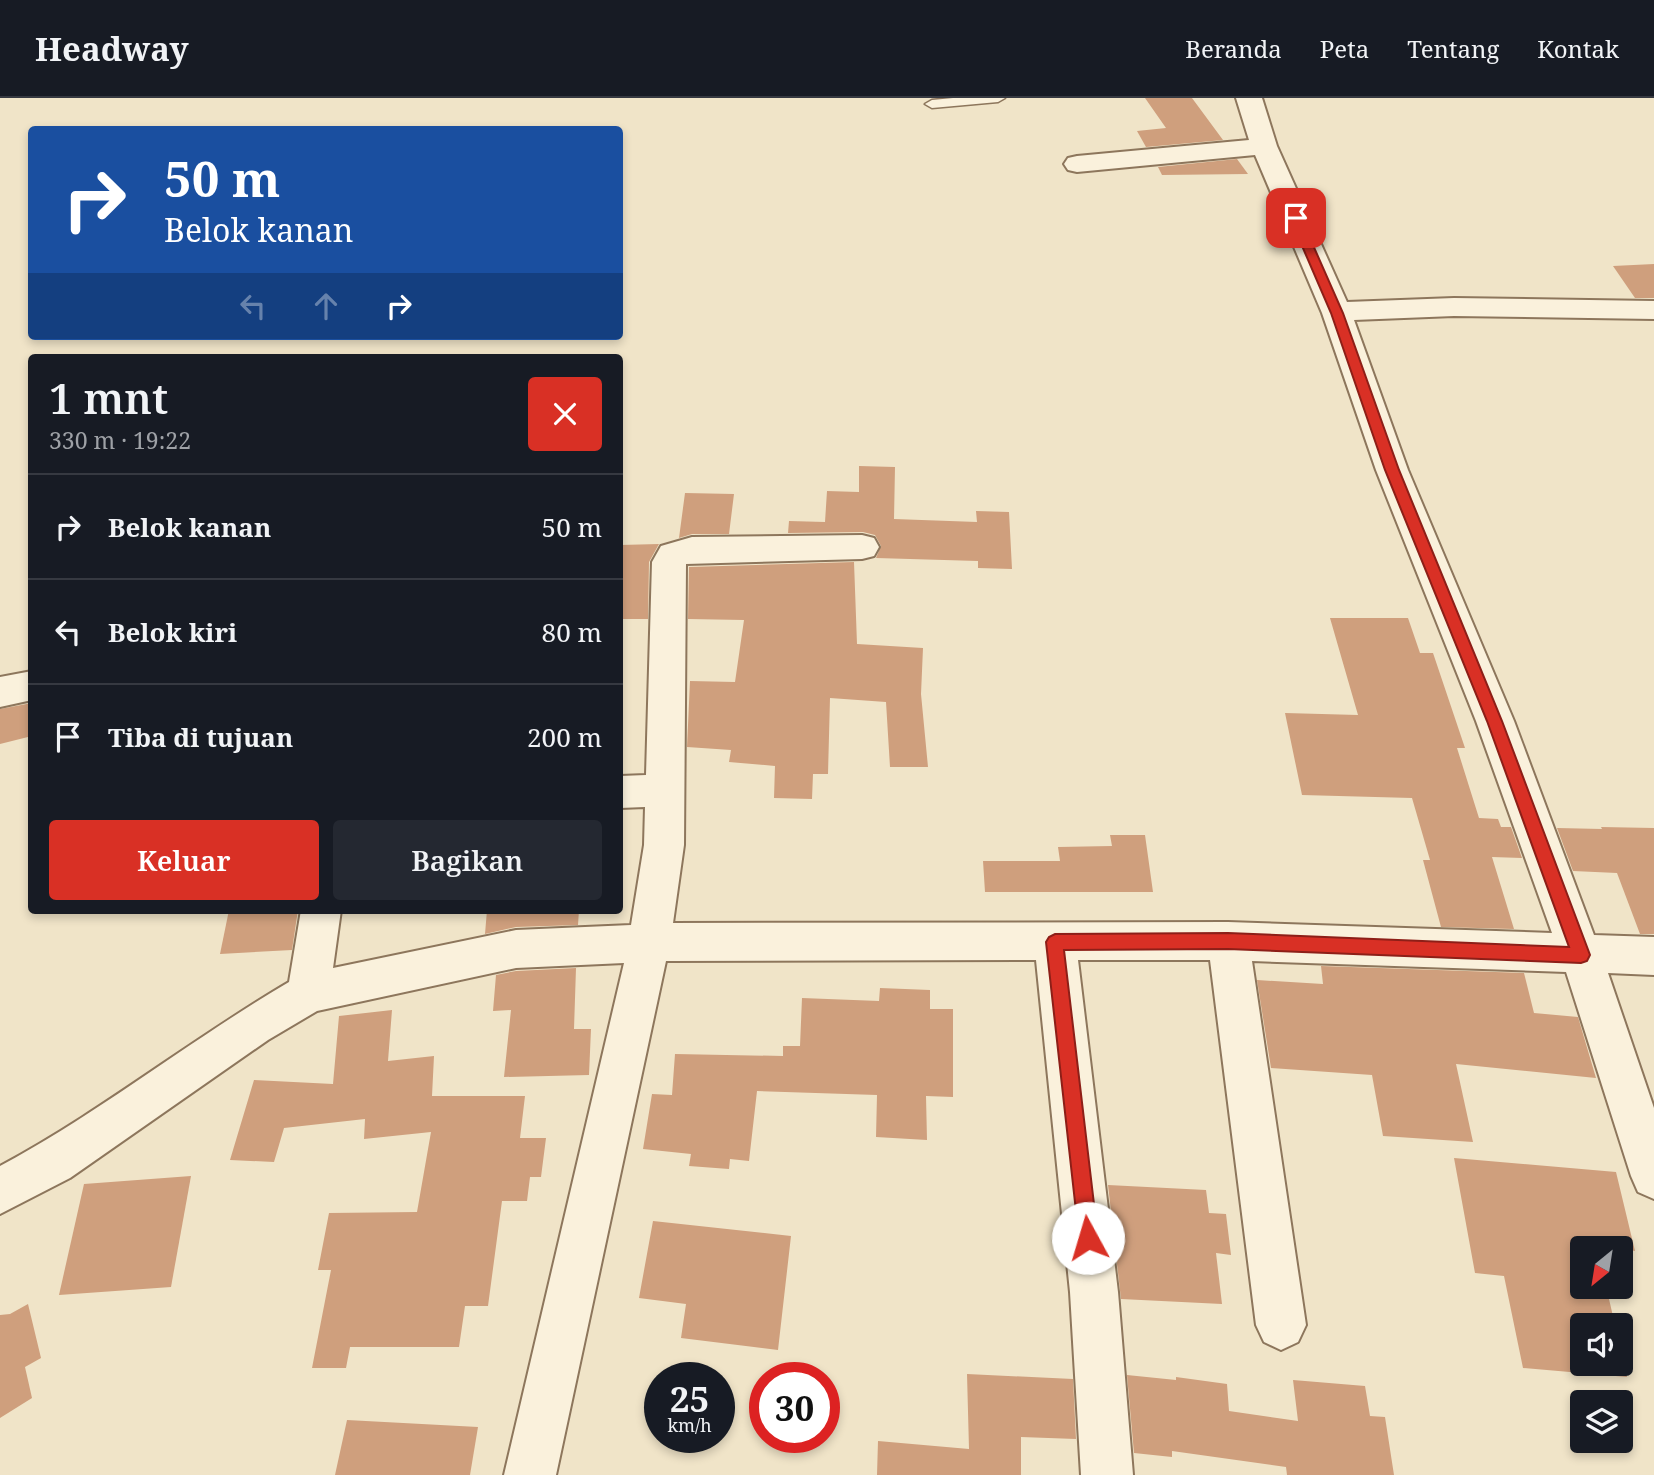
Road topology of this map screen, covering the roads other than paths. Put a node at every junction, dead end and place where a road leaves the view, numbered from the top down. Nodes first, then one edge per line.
1 (998, 98) edge
2 (1249, 98) edge
3 (932, 104) dead end
4 (1264, 146) junction
5 (1077, 164) dead end
6 (1654, 310) edge
7 (1337, 313) junction
8 (862, 547) dead end
9 (28, 686) edge
10 (0, 692) edge
11 (664, 790) junction
12 (623, 792) edge
13 (320, 914) edge
14 (1228, 941) junction
15 (1055, 942) junction
16 (649, 945) junction
17 (1581, 955) junction
18 (1654, 956) edge
19 (308, 993) junction
20 (1654, 1176) edge
21 (0, 1191) edge
22 (1281, 1325) dead end
23 (530, 1475) edge
24 (1107, 1475) edge

1 - 3 lane
2 - 4 street
4 - 5 street
4 - 7 street
6 - 7 street
7 - 17 street
8 - 11 street
9 - 10 street
11 - 12 street
11 - 16 street
13 - 19 street
14 - 15 street
14 - 17 street
14 - 22 street
15 - 16 street
15 - 24 street
16 - 19 street
16 - 23 street
17 - 18 street
17 - 20 street
19 - 21 street

